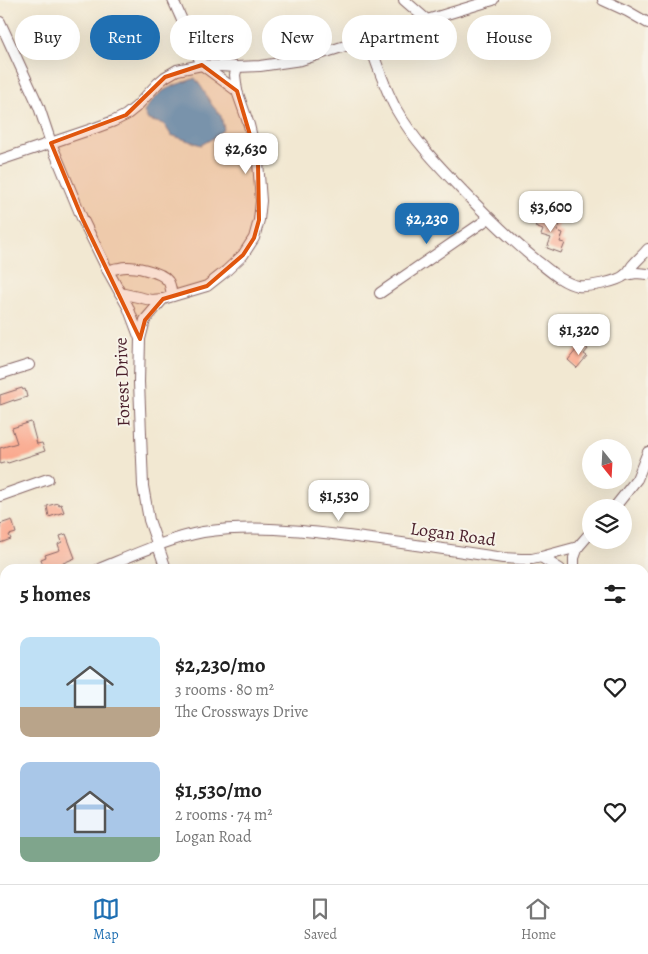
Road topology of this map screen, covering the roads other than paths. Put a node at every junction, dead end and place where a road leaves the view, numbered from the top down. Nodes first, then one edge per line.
1 (173, 0) edge
2 (404, 0) edge
3 (493, 0) edge
4 (603, 0) edge
5 (421, 15) edge
6 (444, 15) edge
7 (0, 22) edge
8 (648, 23) edge
9 (342, 47) edge
10 (376, 60) edge
11 (202, 65) junction
12 (237, 67) junction
13 (237, 92) junction
14 (51, 143) junction
15 (0, 160) edge
16 (489, 218) junction
17 (648, 250) edge
18 (108, 271) junction
19 (648, 274) edge
20 (625, 275) junction
21 (120, 293) junction
22 (380, 293) dead end
23 (168, 298) junction
24 (140, 339) junction
25 (29, 365) dead end
26 (0, 374) edge
27 (648, 452) edge
28 (48, 479) dead end
29 (0, 496) edge
30 (621, 499) edge
31 (582, 542) edge
32 (158, 546) junction
33 (578, 547) junction
34 (541, 557) junction
35 (112, 564) edge
36 (164, 564) edge
37 (552, 564) edge
38 (574, 564) edge

1 - 11 street
2 - 5 street
3 - 6 street
4 - 8 street
7 - 14 street, Forest Drive
9 - 12 street
10 - 16 street
11 - 12 street
11 - 13 street
11 - 14 street
12 - 13 street
13 - 23 street
14 - 15 street
14 - 18 street, Forest Drive
16 - 20 street
16 - 22 street
17 - 20 street
18 - 21 street, Forest Drive
18 - 23 street
19 - 20 street
21 - 23 street
21 - 24 street, Forest Drive
23 - 24 street
24 - 32 street, Forest Drive
25 - 26 street
27 - 30 street
28 - 29 street
31 - 33 street
32 - 34 street, Logan Road
32 - 35 street, Logan Road
32 - 36 street, Forest Drive
33 - 34 street, Logan Road
33 - 38 street
34 - 37 street

